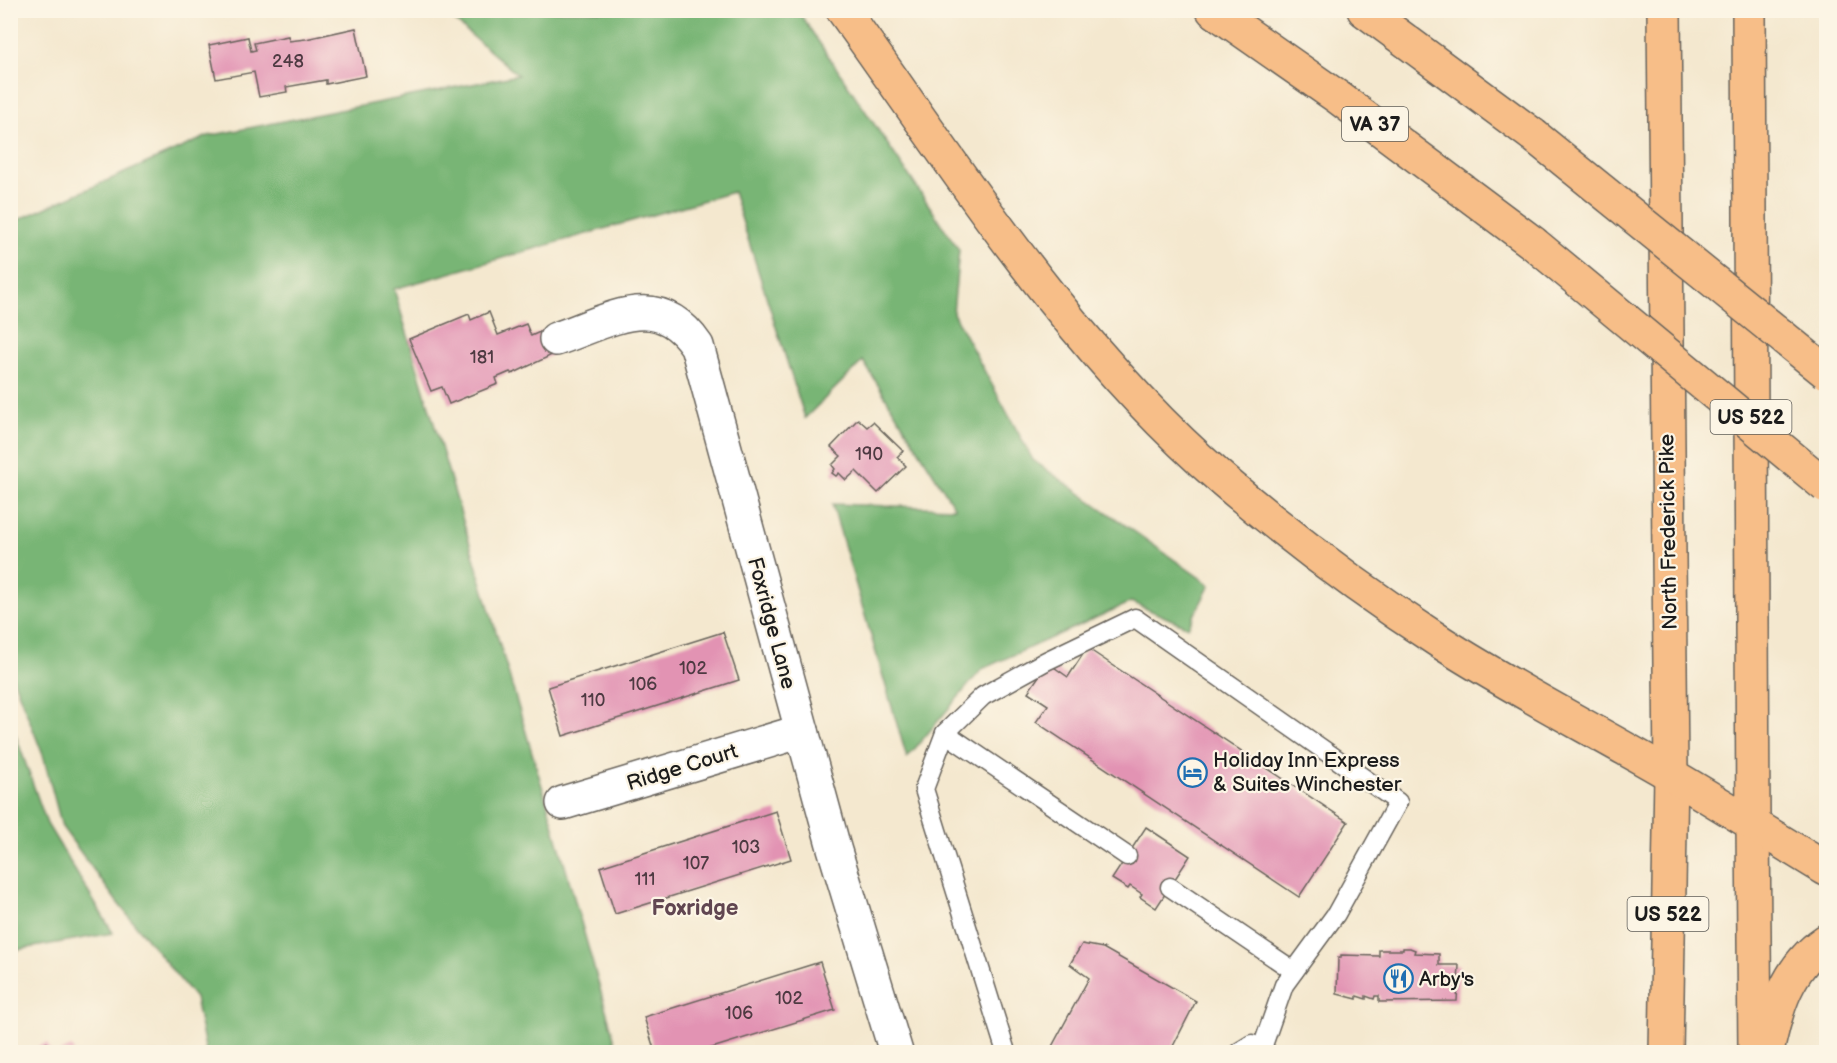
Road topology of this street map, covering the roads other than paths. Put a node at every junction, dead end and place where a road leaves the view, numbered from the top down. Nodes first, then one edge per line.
1 (843, 10) edge
2 (1213, 10) edge
3 (1364, 10) edge
4 (1664, 10) edge
5 (1749, 10) edge
6 (556, 339) dead end
7 (1827, 372) edge
8 (1827, 486) edge
9 (802, 731) junction
10 (945, 733) junction
11 (1671, 775) junction
12 (563, 803) dead end
13 (1753, 824) junction
14 (1127, 856) dead end
15 (1827, 869) edge
16 (1170, 886) dead end
17 (1827, 941) edge
18 (1294, 971) junction
19 (1265, 1050) edge
20 (896, 1053) edge
21 (1006, 1053) edge
22 (1239, 1053) edge
23 (1666, 1053) edge
24 (1755, 1053) edge
25 (1767, 1053) edge

1 - 11 main road
2 - 8 main road, VA 37, bridge
3 - 7 main road, bridge
4 - 11 main road, North Frederick Pike / US 522
5 - 13 main road, US 522
6 - 9 street, Foxridge Lane
9 - 12 street, Ridge Court
9 - 20 street, Foxridge Lane
10 - 14 lane
10 - 18 lane
10 - 21 lane
11 - 13 main road
11 - 23 main road, North Frederick Pike / US 522
13 - 15 main road
13 - 24 main road, US 522
16 - 18 lane
17 - 25 main road
18 - 19 lane
19 - 22 lane

